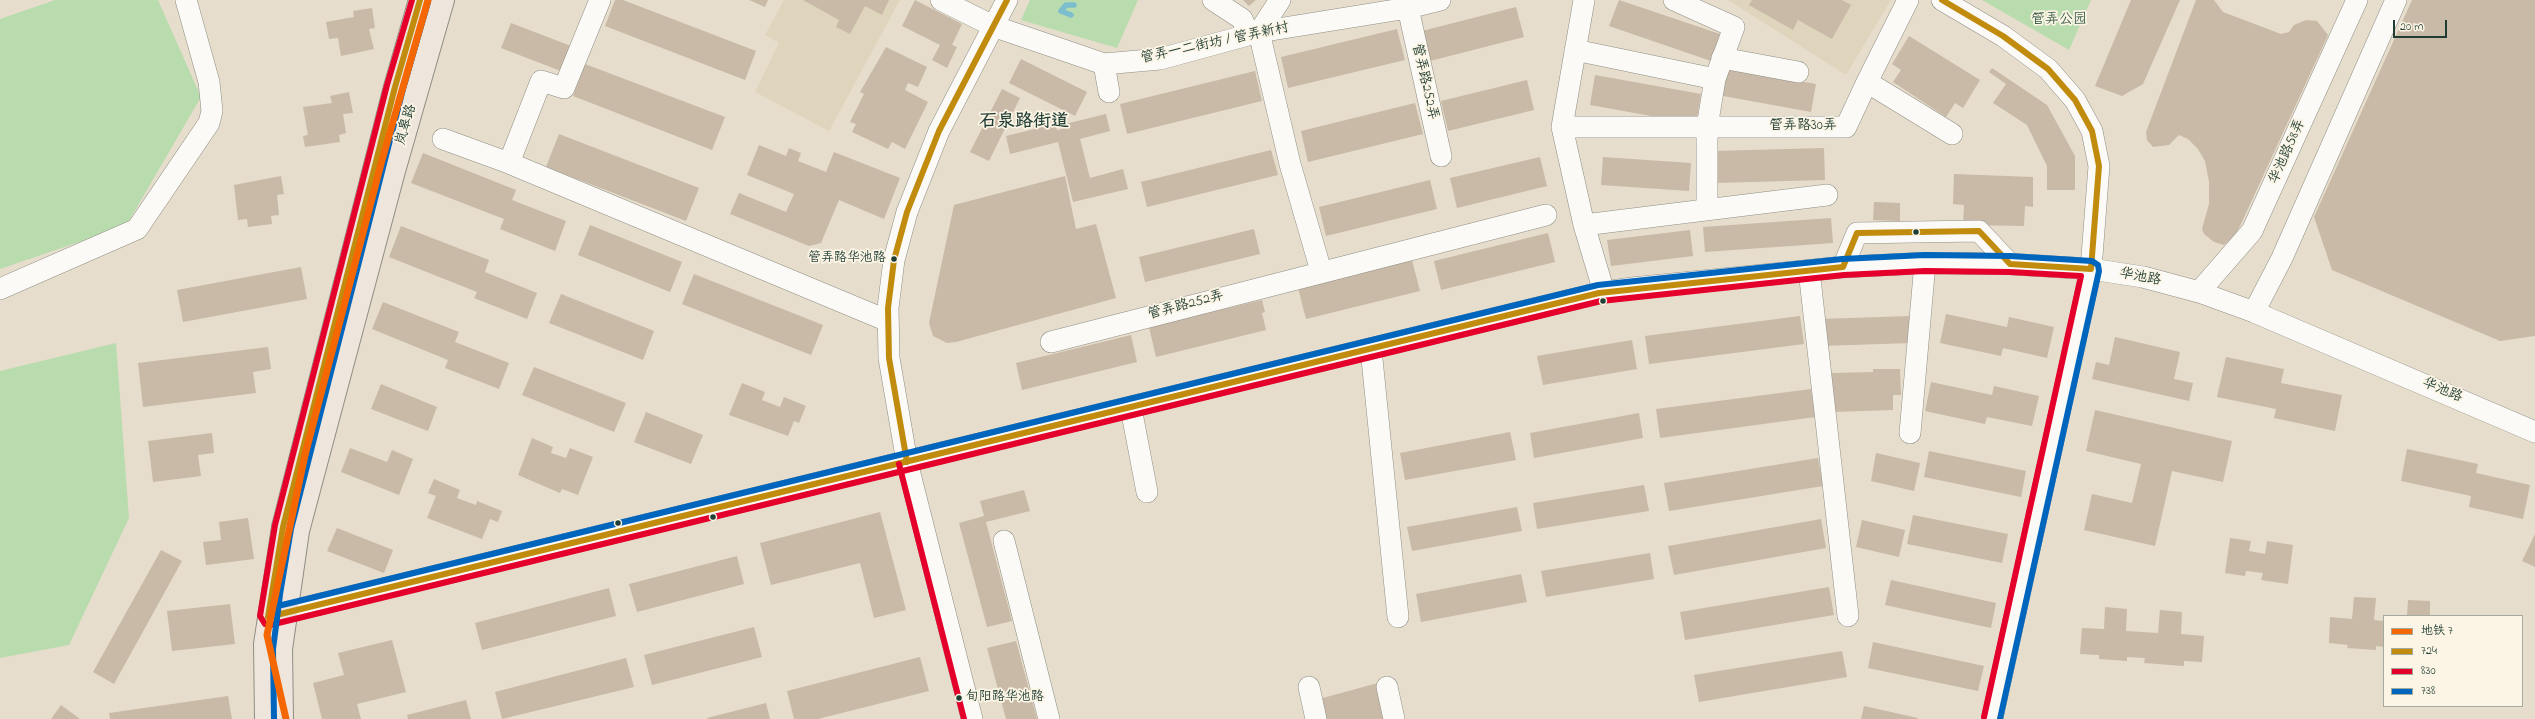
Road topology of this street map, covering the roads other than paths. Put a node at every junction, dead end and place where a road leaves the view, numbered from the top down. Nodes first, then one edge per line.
1 (186, 0) edge
2 (420, 0) edge
3 (443, 0) edge
4 (600, 0) edge
5 (941, 0) edge
6 (1007, 0) edge
7 (1213, 0) edge
8 (1280, 0) edge
9 (1440, 0) edge
10 (1584, 0) edge
11 (1674, 0) edge
12 (1908, 0) edge
13 (1942, 0) edge
14 (2357, 0) edge
15 (2396, 0) edge
16 (1408, 8) junction
17 (994, 26) junction
18 (1254, 34) junction
19 (1575, 50) junction
20 (1722, 58) junction
21 (1104, 64) junction
22 (1798, 72) dead end
23 (1715, 79) junction
24 (1867, 82) junction
25 (1109, 92) dead end
26 (1562, 127) junction
27 (1707, 127) junction
28 (1952, 134) dead end
29 (443, 139) dead end
30 (1441, 156) dead end
31 (509, 163) junction
32 (1827, 195) dead end
33 (1708, 210) junction
34 (1546, 215) dead end
35 (1584, 225) junction
36 (1925, 263) junction
37 (2010, 264) junction
38 (1843, 267) junction
39 (2091, 269) junction
40 (1809, 270) junction
41 (1321, 271) junction
42 (0, 289) edge
43 (1604, 292) junction
44 (2199, 292) junction
45 (2254, 312) junction
46 (888, 321) junction
47 (1051, 342) dead end
48 (1371, 349) junction
49 (1131, 408) junction
50 (2535, 432) edge
51 (1910, 433) dead end
52 (907, 462) junction
53 (1147, 492) dead end
54 (1004, 541) dead end
55 (277, 615) junction
56 (1848, 616) dead end
57 (1398, 617) dead end
58 (1309, 687) dead end
59 (1387, 687) dead end
60 (266, 719) edge
61 (282, 719) edge
62 (972, 719) edge
63 (1049, 719) edge
64 (1316, 719) edge
65 (1394, 719) edge
66 (1992, 719) edge

1 - 42 street
2 - 55 main road, 岚皋路
3 - 55 main road, 岚皋路
4 - 31 street
5 - 17 street, 管弄一二街坊 / 管弄新村
6 - 17 street
7 - 18 street
8 - 18 street
9 - 16 street, 管弄一二街坊 / 管弄新村
10 - 19 street
11 - 20 street
12 - 24 street
13 - 39 street
14 - 44 street, 华池路58弄
15 - 45 street
16 - 18 street, 管弄一二街坊 / 管弄新村
16 - 30 street, 管弄路252弄
17 - 21 street, 管弄一二街坊 / 管弄新村
17 - 46 street
18 - 21 street, 管弄一二街坊 / 管弄新村
18 - 41 street
19 - 23 street
19 - 26 street
20 - 22 street
20 - 23 street
21 - 25 street
23 - 27 street
24 - 27 street, 管弄路30弄
24 - 28 street
26 - 27 street, 管弄路30弄
26 - 35 street
27 - 33 street
29 - 31 street
31 - 46 street
32 - 33 street
33 - 35 street
34 - 41 street, 管弄路252弄
35 - 43 street
36 - 37 street, 华池路
36 - 38 street, 华池路
36 - 51 street
37 - 38 street
37 - 39 street, 华池路
38 - 40 street, 华池路
39 - 44 street, 华池路
39 - 66 street
40 - 43 street, 华池路
40 - 56 street
41 - 47 street, 管弄路252弄
43 - 48 street, 华池路
44 - 45 street, 华池路
45 - 50 street, 华池路
46 - 52 street
48 - 49 street, 华池路
48 - 57 street
49 - 52 street, 华池路
49 - 53 street
52 - 55 street, 华池路
52 - 62 street
54 - 63 street
55 - 60 main road, 岚皋路
55 - 61 main road, 岚皋路
58 - 64 street
59 - 65 street

